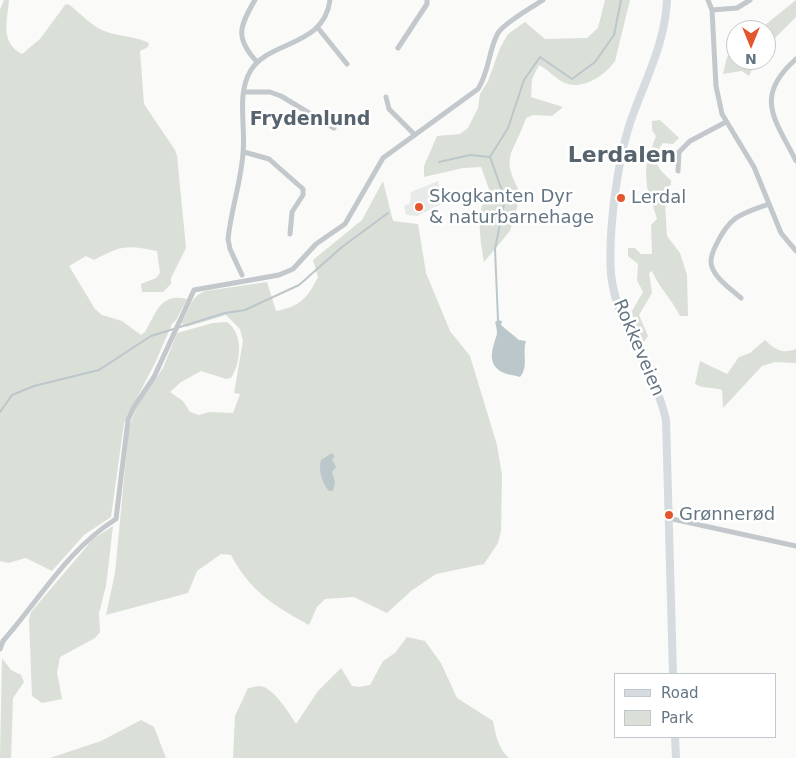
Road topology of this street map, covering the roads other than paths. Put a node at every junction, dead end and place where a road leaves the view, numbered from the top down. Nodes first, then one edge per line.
1 (255, 0) edge
2 (330, 0) edge
3 (427, 0) edge
4 (543, 0) edge
5 (667, 0) edge
6 (708, 0) edge
7 (750, 0) edge
8 (712, 10) junction
9 (318, 28) junction
10 (398, 48) dead end
11 (796, 60) edge
12 (257, 62) junction
13 (347, 64) dead end
14 (244, 92) junction
15 (386, 97) dead end
16 (726, 122) junction
17 (334, 128) dead end
18 (415, 135) junction
19 (244, 152) junction
20 (796, 161) edge
21 (678, 171) dead end
22 (768, 204) junction
23 (290, 234) dead end
24 (796, 251) edge
25 (242, 275) dead end
26 (741, 298) dead end
27 (668, 518) junction
28 (796, 546) edge
29 (0, 649) edge
30 (673, 673) edge
31 (675, 738) edge
32 (676, 758) edge

1 - 12 street
2 - 9 street
3 - 10 street
4 - 18 street
5 - 27 main road, Rokkeveien
6 - 8 street
7 - 8 street
8 - 16 street
9 - 12 street
9 - 13 street
11 - 20 street
12 - 14 street
14 - 17 street
14 - 19 street
15 - 18 street
16 - 21 street
16 - 22 street
18 - 29 street
19 - 23 street
19 - 25 street
22 - 24 street
22 - 26 street
27 - 28 street
27 - 30 main road, Rokkeveien
31 - 32 main road

